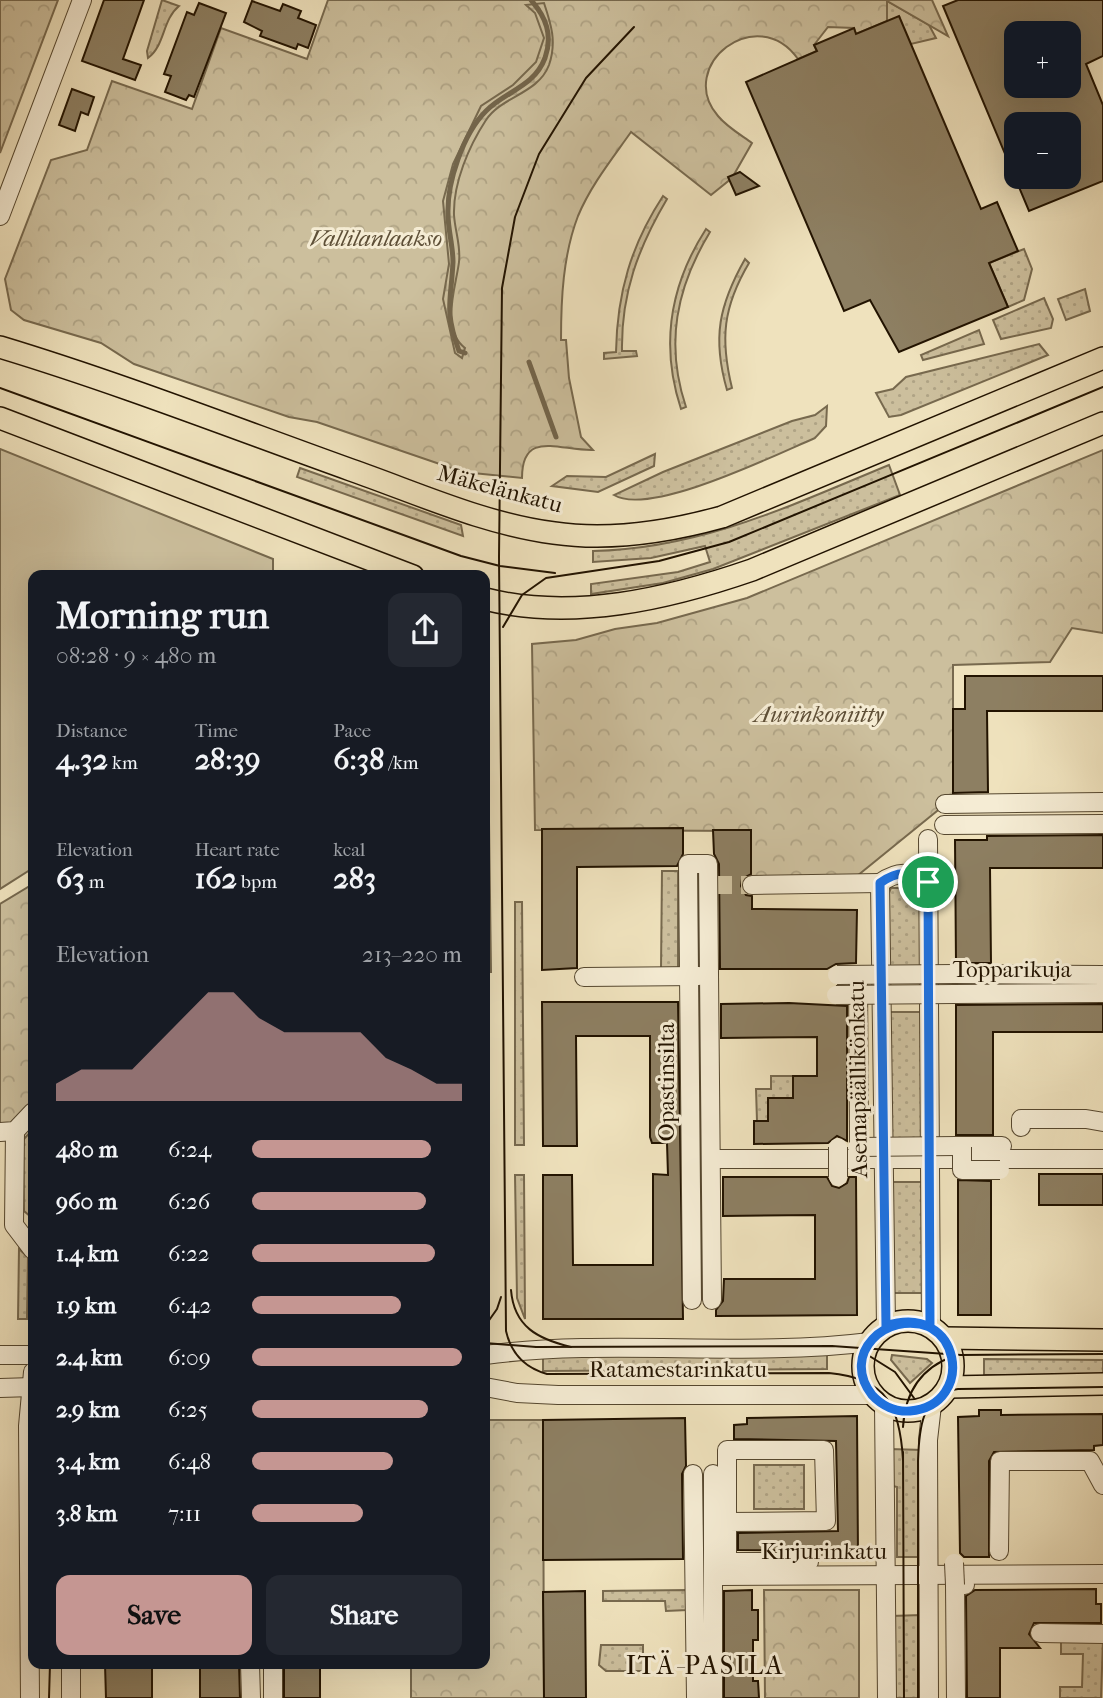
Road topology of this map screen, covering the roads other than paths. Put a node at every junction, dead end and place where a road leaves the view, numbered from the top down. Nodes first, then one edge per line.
1 (82, 0) edge
2 (0, 215) edge
3 (0, 347) edge
4 (1103, 358) edge
5 (0, 418) edge
6 (1103, 423) edge
7 (397, 570) edge
8 (490, 600) edge
9 (1073, 802) junction
10 (1103, 802) edge
11 (1015, 803) junction
12 (946, 804) dead end
13 (1103, 824) edge
14 (944, 825) dead end
15 (1015, 825) junction
16 (1073, 825) junction
17 (928, 839) dead end
18 (928, 882) junction
19 (880, 883) junction
20 (751, 885) tunnel mouth
21 (689, 971) junction
22 (709, 971) junction
23 (904, 974) junction
24 (954, 974) junction
25 (836, 975) dead end
26 (858, 975) junction
27 (1103, 975) edge
28 (584, 977) dead end
29 (1103, 993) edge
30 (904, 994) junction
31 (954, 994) junction
32 (836, 995) dead end
33 (858, 995) junction
34 (709, 996) junction
35 (690, 997) junction
36 (28, 1116) edge
37 (1094, 1121) edge
38 (1021, 1127) dead end
39 (8, 1131) edge
40 (956, 1144) junction
41 (838, 1147) junction
42 (859, 1147) junction
43 (691, 1149) junction
44 (713, 1152) junction
45 (884, 1158) junction
46 (930, 1159) junction
47 (1103, 1160) edge
48 (1003, 1170) junction
49 (1103, 1170) edge
50 (838, 1177) dead end
51 (691, 1192) junction
52 (716, 1204) junction
53 (28, 1243) edge
54 (701, 1271) junction
55 (701, 1297) dead end
56 (886, 1326) junction
57 (937, 1332) junction
58 (1103, 1340) edge
59 (870, 1342) junction
60 (490, 1354) edge
61 (0, 1355) edge
62 (28, 1355) edge
63 (28, 1383) edge
64 (1103, 1384) edge
65 (949, 1387) junction
66 (0, 1388) edge
67 (490, 1388) edge
68 (878, 1400) junction
69 (932, 1405) junction
70 (1103, 1485) edge
71 (727, 1522) junction
72 (999, 1551) dead end
73 (809, 1562) dead end
74 (690, 1563) junction
75 (954, 1563) dead end
76 (719, 1566) junction
77 (1103, 1574) edge
78 (887, 1575) junction
79 (929, 1575) junction
80 (1040, 1633) dead end
81 (1103, 1634) edge
82 (704, 1645) junction
83 (30, 1669) edge
84 (71, 1669) edge
85 (250, 1669) edge
86 (273, 1669) edge
87 (30, 1698) edge
88 (71, 1698) edge
89 (251, 1698) edge
90 (273, 1698) edge
91 (696, 1698) edge
92 (713, 1698) edge
93 (887, 1698) edge
94 (929, 1698) edge
95 (956, 1698) edge

1 - 2 street
3 - 4 main road, Mäkelänkatu
5 - 7 main road
6 - 8 main road
9 - 10 street
9 - 11 street
9 - 16 street
11 - 12 street
11 - 15 street
13 - 16 street
14 - 15 street
15 - 16 street
17 - 18 street
18 - 19 street
18 - 46 street
19 - 20 street
19 - 45 street, Asemapäällikönkatu
21 - 22 street
21 - 22 street, Opastinsilta
21 - 28 street
21 - 35 street, Opastinsilta
22 - 34 street, Opastinsilta
23 - 24 street, Topparikuja, bridge
23 - 26 street, Topparikuja, bridge
23 - 30 street, bridge
24 - 27 street, Topparikuja
24 - 31 street, bridge
25 - 26 street, Topparikuja, bridge
26 - 33 street, bridge
29 - 31 street, Topparikuja
30 - 31 street, Topparikuja, bridge
30 - 33 street, Topparikuja, bridge
32 - 33 street, Topparikuja, bridge
33 - 42 street
34 - 35 street
34 - 44 street, Opastinsilta
35 - 43 street, Opastinsilta
36 - 39 street
37 - 38 street
39 - 53 street
40 - 42 street, bridge
40 - 48 street
40 - 48 street, bridge
41 - 42 street, bridge
41 - 44 street
41 - 50 street, bridge
43 - 44 street
43 - 51 street, Opastinsilta
44 - 45 street
44 - 52 street, Opastinsilta
45 - 46 street
45 - 56 street, Asemapäällikönkatu
46 - 47 street
46 - 57 street
48 - 49 street
51 - 52 street
51 - 54 street, Opastinsilta
52 - 54 street, Opastinsilta
54 - 55 street, Opastinsilta
56 - 57 main road
56 - 59 main road
57 - 58 main road
57 - 65 main road
59 - 60 street, Ratamestarinkatu
59 - 68 main road
61 - 62 street
63 - 66 street
64 - 65 main road
65 - 69 main road
67 - 68 street, Ratamestarinkatu
68 - 69 main road
68 - 78 street
69 - 79 street
70 - 72 street
71 - 71 street
71 - 76 street
73 - 76 street, Kirjurinkatu
74 - 76 street
74 - 76 street
74 - 82 street
75 - 95 street, bridge
76 - 78 street, Kirjurinkatu
76 - 82 street
77 - 79 street, Kirjurinkatu
78 - 79 street, Kirjurinkatu
78 - 93 street
79 - 94 street
80 - 81 street
82 - 91 street
82 - 92 street
83 - 87 street
84 - 88 street
85 - 89 street
86 - 90 street

